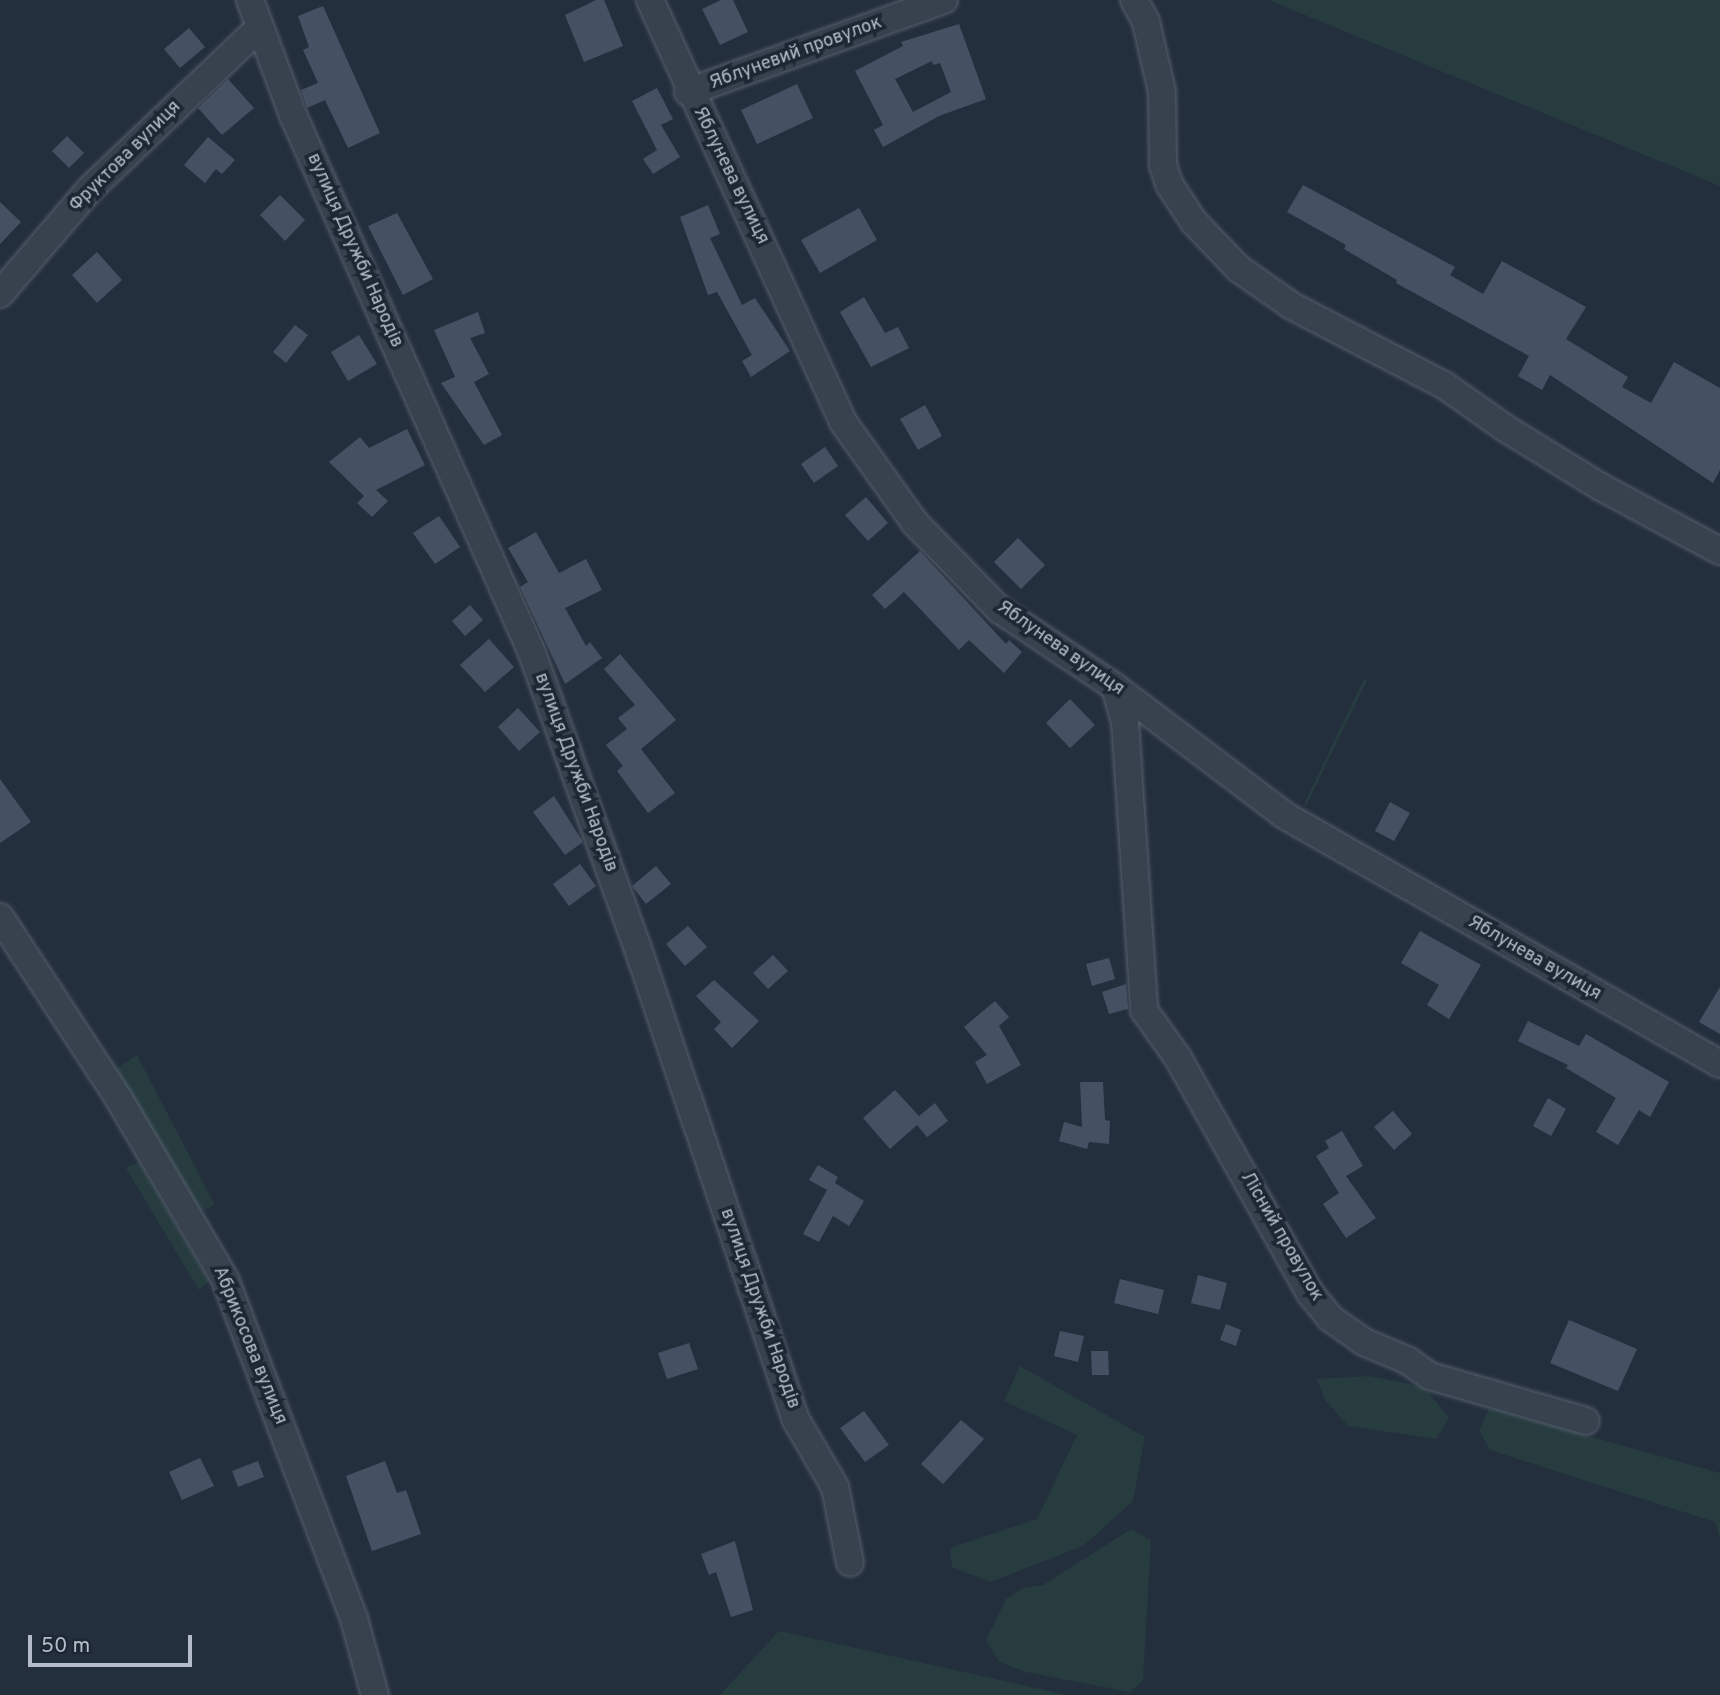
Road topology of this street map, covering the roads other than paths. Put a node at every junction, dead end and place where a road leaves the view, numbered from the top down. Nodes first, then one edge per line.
1 (250, 0) edge
2 (650, 0) edge
3 (944, 0) edge
4 (1134, 0) edge
5 (259, 28) junction
6 (688, 92) junction
7 (0, 294) edge
8 (1720, 551) edge
9 (1115, 687) junction
10 (2, 926) edge
11 (1720, 1065) edge
12 (1586, 1422) dead end
13 (850, 1563) dead end
14 (375, 1695) edge

1 - 5 street, вулиця Дружби Народів
2 - 6 street, Яблунева вулиця
3 - 6 street, Яблуневий провулок
4 - 8 street
5 - 7 street, Фруктова вулиця
5 - 13 street, вулиця Дружби Народів
6 - 9 street, Яблунева вулиця
9 - 11 street, Яблунева вулиця
9 - 12 street, Лісний провулок
10 - 14 street, Абрикосова вулиця

